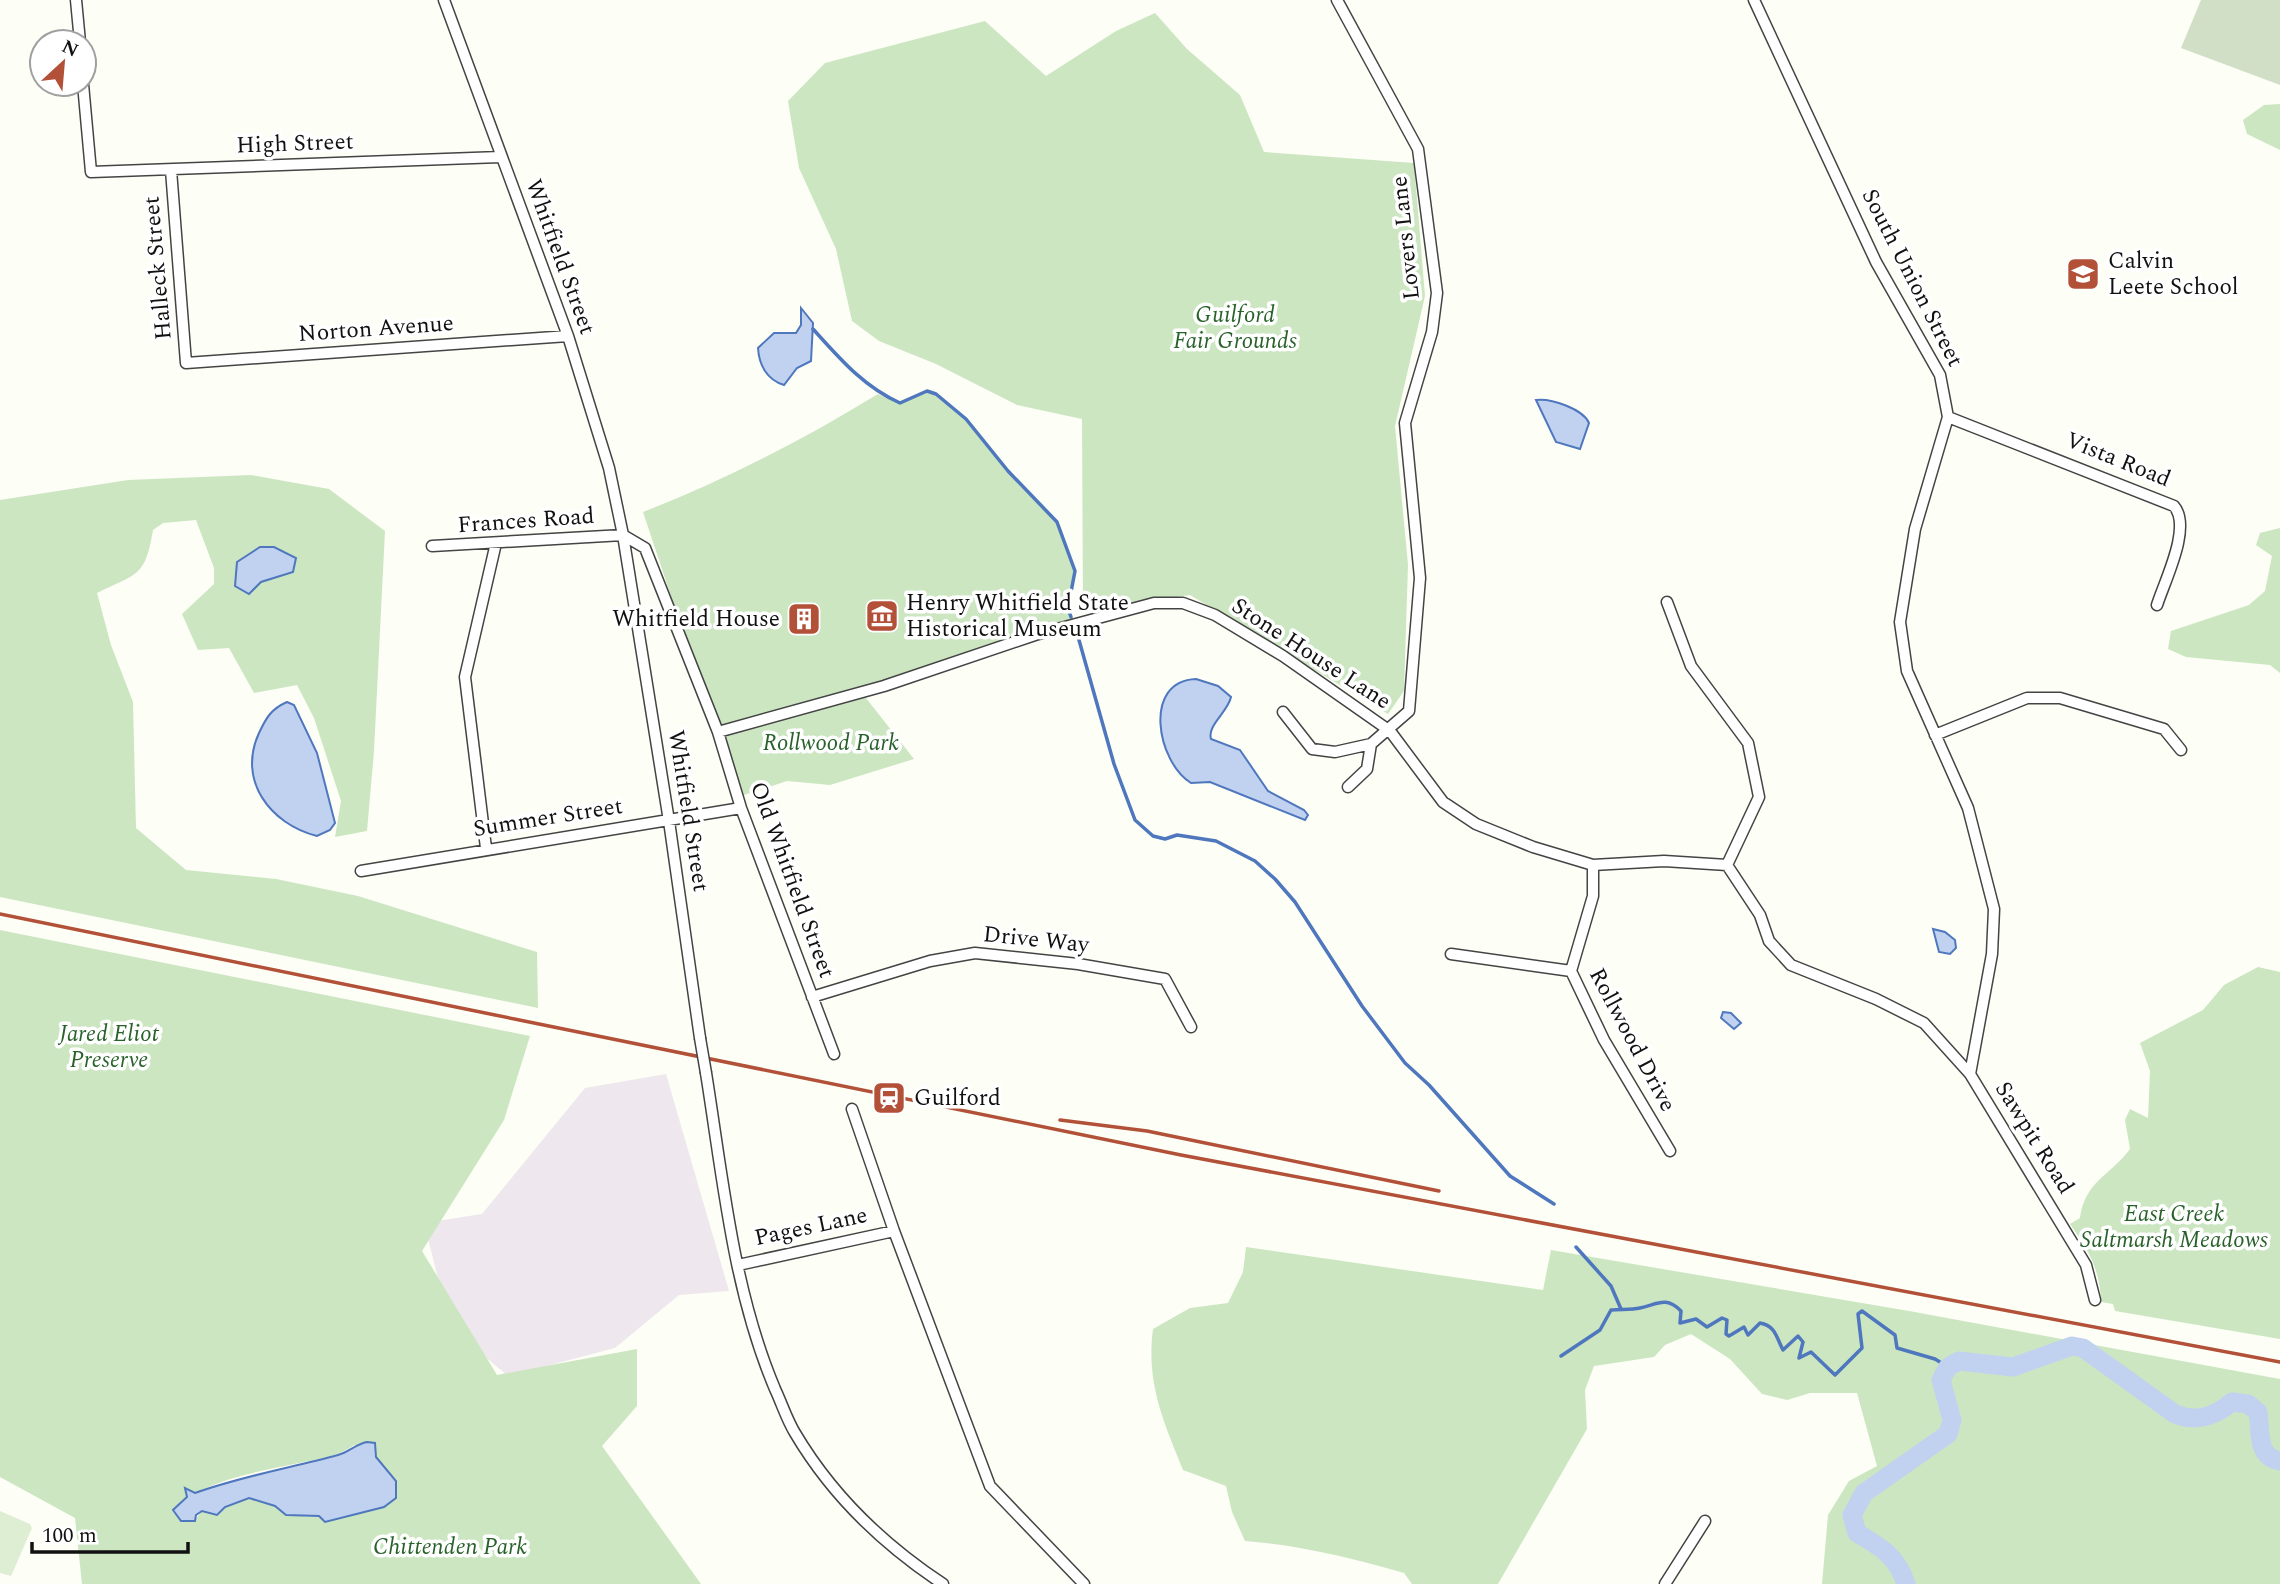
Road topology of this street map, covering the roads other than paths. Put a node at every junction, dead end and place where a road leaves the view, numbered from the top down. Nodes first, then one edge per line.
1 (76, 0) edge
2 (444, 0) edge
3 (1338, 0) edge
4 (1754, 0) edge
5 (78, 28) edge
6 (84, 98) edge
7 (500, 157) junction
8 (171, 170) junction
9 (568, 336) junction
10 (186, 363) joint
11 (1948, 417) junction
12 (623, 535) junction
13 (496, 543) junction
14 (432, 546) dead end
15 (1667, 601) dead end
16 (2157, 605) dead end
17 (1283, 712) dead end
18 (1390, 731) junction
19 (718, 732) junction
20 (1935, 735) junction
21 (1371, 744) junction
22 (2181, 750) dead end
23 (1348, 787) dead end
24 (741, 808) junction
25 (669, 821) junction
26 (486, 848) junction
27 (1593, 865) junction
28 (1727, 865) junction
29 (361, 871) dead end
30 (1451, 954) dead end
31 (1571, 971) junction
32 (812, 997) junction
33 (1191, 1027) dead end
34 (834, 1054) dead end
35 (1970, 1074) junction
36 (852, 1109) dead end
37 (1670, 1151) dead end
38 (894, 1231) junction
39 (738, 1265) junction
40 (2095, 1300) dead end
41 (1705, 1521) dead end
42 (943, 1584) edge
43 (1084, 1584) edge
44 (1665, 1584) edge

1 - 5 street
2 - 7 street, Whitfield Street
3 - 18 street, Lovers Lane
4 - 11 street, South Union Street
6 - 8 street, High Street
7 - 8 street, High Street
7 - 9 street, Whitfield Street
8 - 10 street, Halleck Street
9 - 10 street, Norton Avenue
9 - 12 street, Whitfield Street
11 - 16 street, Vista Road
11 - 20 street
12 - 13 street, Frances Road
12 - 19 street, Old Whitfield Street
12 - 25 street, Whitfield Street
13 - 14 street, Frances Road
13 - 26 street
15 - 28 street
17 - 21 street
18 - 19 street, Stone House Lane
18 - 21 street
18 - 27 street, Stone House Lane
19 - 24 street, Old Whitfield Street
20 - 22 street
20 - 35 street
21 - 23 street
24 - 25 street, Summer Street
24 - 32 street, Old Whitfield Street
25 - 26 street, Summer Street
25 - 39 street, Whitfield Street, bridge
26 - 29 street, Summer Street
27 - 28 street, Stone House Lane
27 - 31 street, Rollwood Drive
28 - 35 street
30 - 31 street
31 - 37 street, Rollwood Drive
32 - 33 street, Drive Way
32 - 34 street, Old Whitfield Street
35 - 40 street, Sawpit Road
36 - 38 street
38 - 39 street, Pages Lane
38 - 43 street
39 - 42 street, Whitfield Street
41 - 44 street

